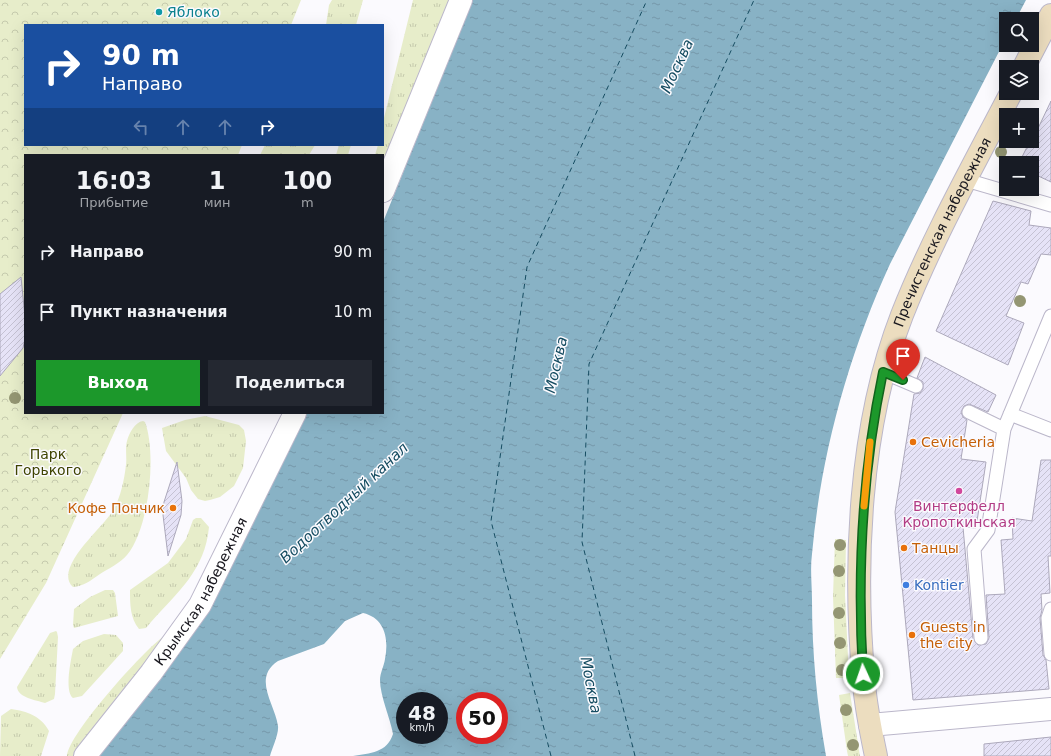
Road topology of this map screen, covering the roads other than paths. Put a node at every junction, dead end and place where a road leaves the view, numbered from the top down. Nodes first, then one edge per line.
1 (461, 0) edge
2 (1051, 15) edge
3 (1028, 60) edge
4 (1007, 100) edge
5 (966, 180) junction
6 (384, 189) edge
7 (1051, 205) edge
8 (1051, 316) edge
9 (883, 372) junction
10 (916, 386) dead end
11 (969, 412) dead end
12 (296, 414) edge
13 (1010, 414) junction
14 (1004, 429) junction
15 (1051, 430) edge
16 (1051, 609) edge
17 (981, 638) dead end
18 (1051, 654) edge
19 (1051, 709) edge
20 (870, 725) junction
21 (85, 756) edge
22 (876, 756) edge

1 - 6 street
2 - 3 main road
4 - 5 main road, Пречистенская набережная
5 - 7 lane
5 - 9 main road, Пречистенская набережная
8 - 13 lane
9 - 10 lane
9 - 20 main road, Пречистенская набережная
11 - 14 lane
12 - 21 street, Крымская набережная
13 - 14 lane
13 - 15 lane
14 - 17 lane
16 - 18 lane
19 - 20 street
20 - 22 main road, Пречистенская набережная

